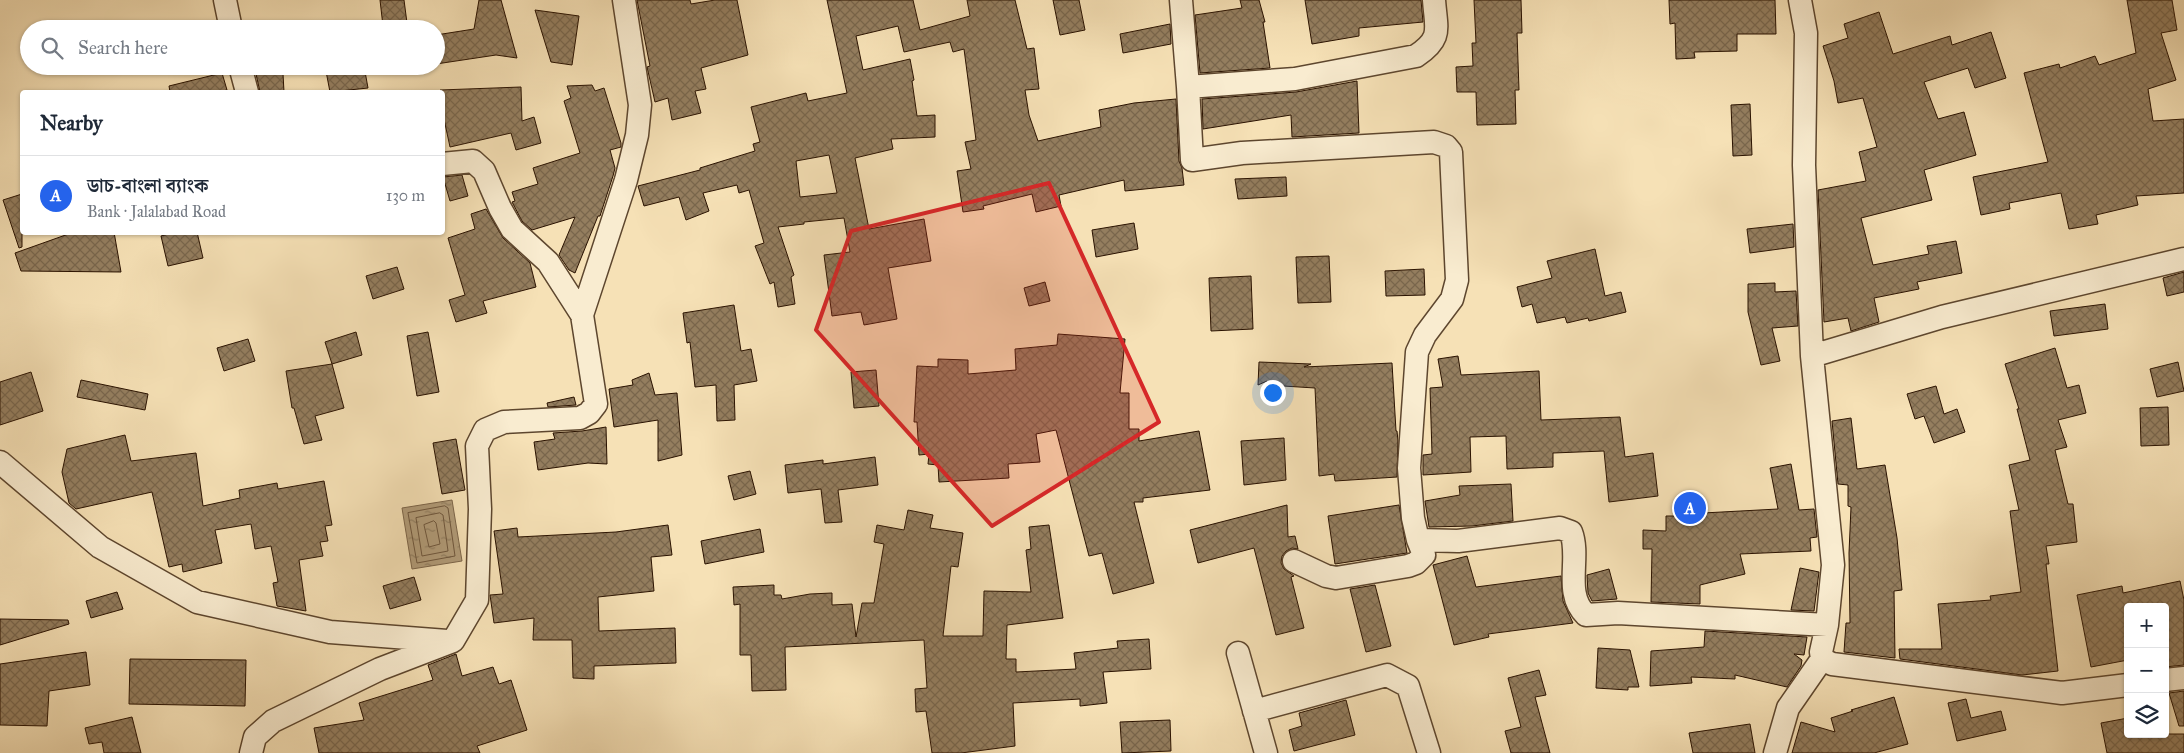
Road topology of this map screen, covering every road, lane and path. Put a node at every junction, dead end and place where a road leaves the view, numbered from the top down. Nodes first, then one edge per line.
1 (224, 0) edge
2 (624, 0) edge
3 (1180, 0) edge
4 (1434, 0) edge
5 (1800, 0) edge
6 (230, 20) edge
7 (242, 75) edge
8 (1188, 88) junction
9 (246, 90) edge
10 (445, 164) edge
11 (2184, 259) edge
12 (582, 315) junction
13 (1812, 356) junction
14 (0, 462) edge
15 (1418, 540) junction
16 (1294, 561) dead end
17 (1827, 625) junction
18 (453, 641) junction
19 (1238, 653) dead end
20 (1822, 658) junction
21 (2184, 678) edge
22 (2169, 680) edge
23 (2124, 685) edge
24 (1254, 710) junction
25 (251, 753) edge
26 (1266, 753) edge
27 (1429, 753) edge
28 (1774, 753) edge

1 - 6 street
2 - 12 street
3 - 8 street
4 - 8 street
5 - 13 street
7 - 9 street
8 - 15 street
10 - 12 street
11 - 13 street
12 - 18 street
13 - 17 street
14 - 18 street
15 - 16 street
15 - 17 street
17 - 20 street
18 - 25 street
19 - 24 street
20 - 23 street
20 - 28 street
21 - 22 street
24 - 26 street
24 - 27 street

